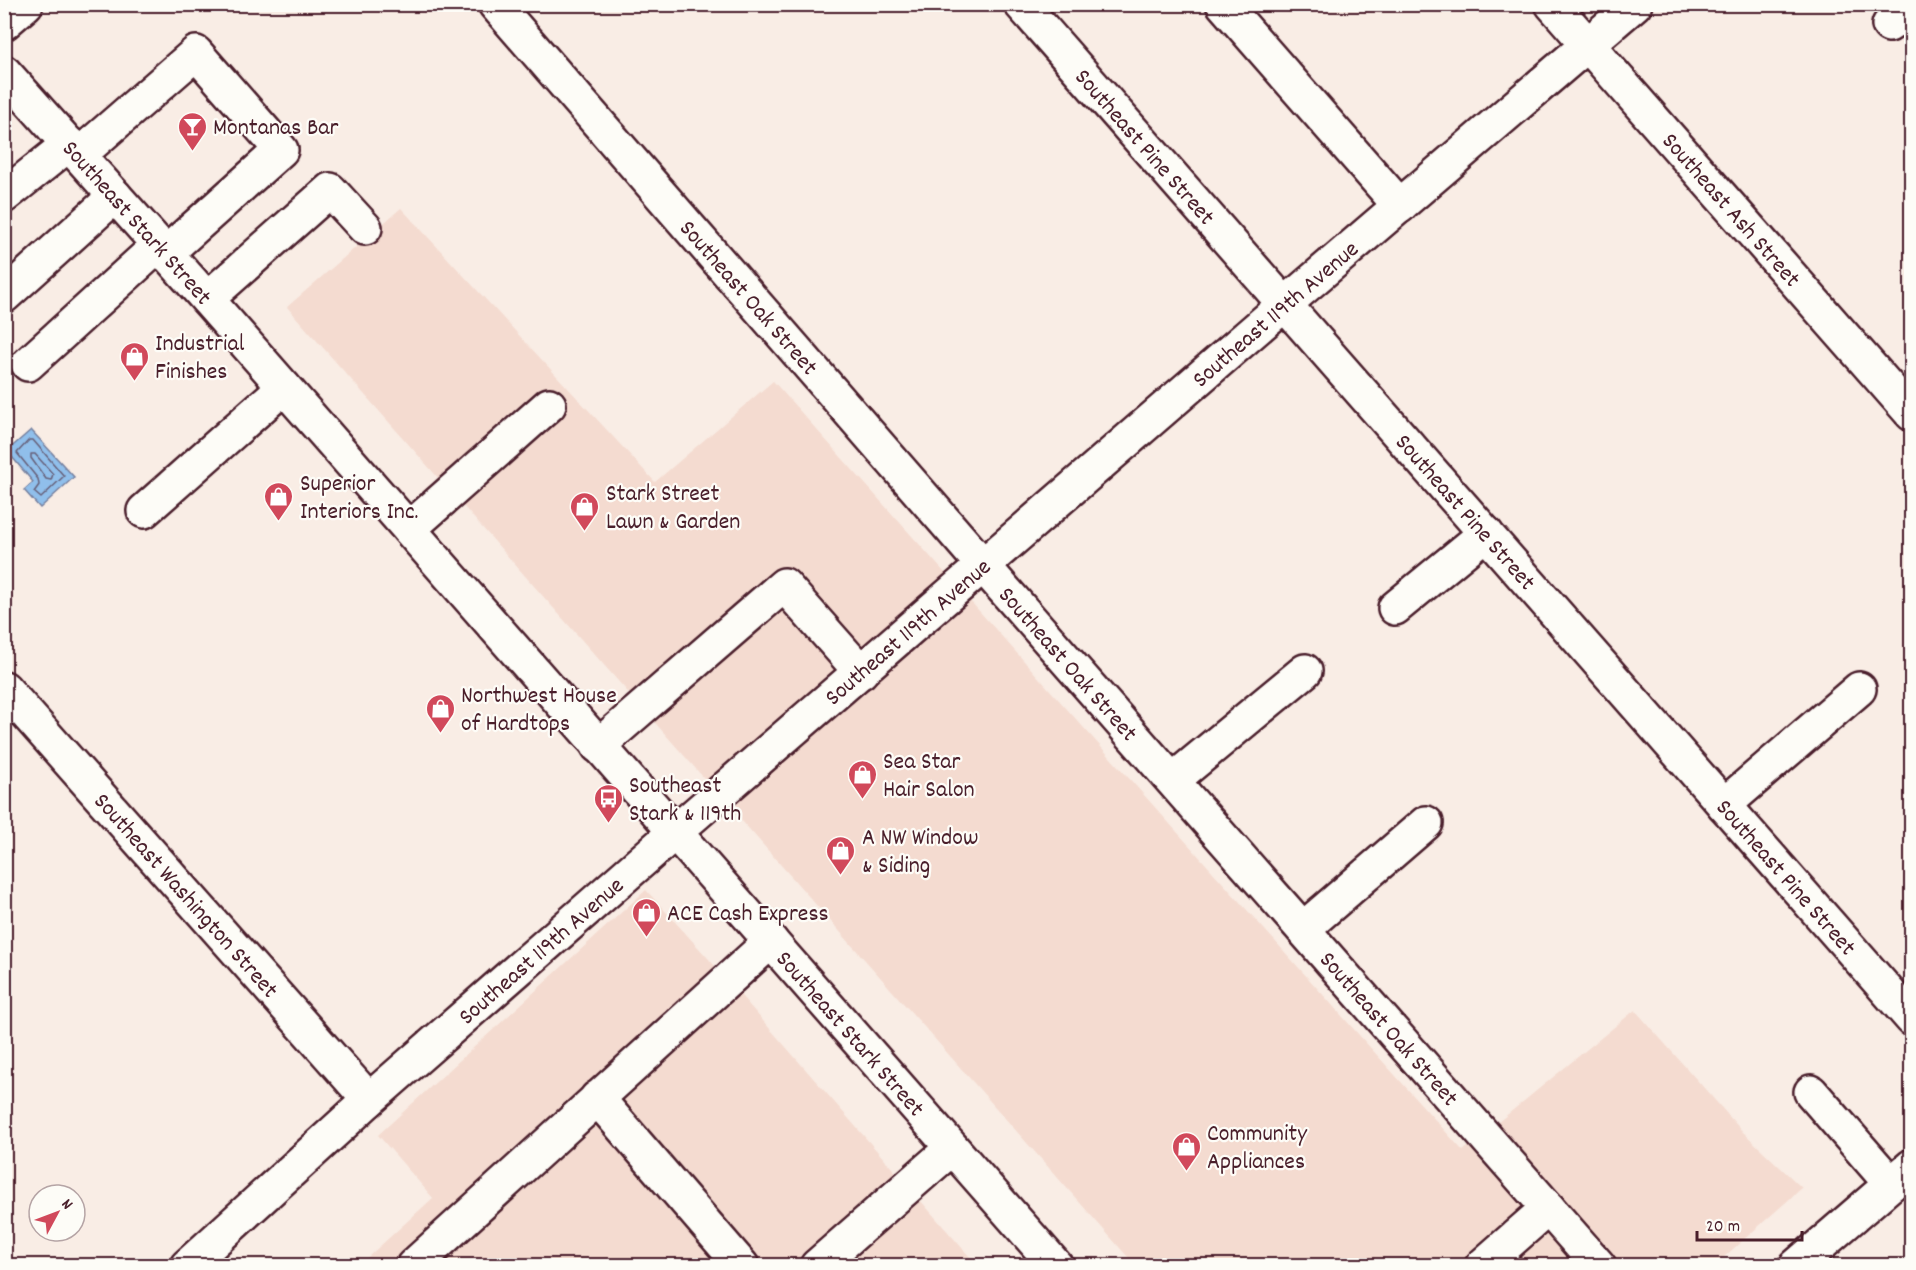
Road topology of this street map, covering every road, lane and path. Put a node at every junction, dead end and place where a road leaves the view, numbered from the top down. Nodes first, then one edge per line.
1 (26, 4) edge
2 (495, 4) edge
3 (1022, 4) edge
4 (1223, 4) edge
5 (1552, 4) edge
6 (1635, 4) edge
7 (4, 23) edge
8 (1588, 46) junction
9 (4, 72) edge
10 (74, 149) junction
11 (4, 196) edge
12 (116, 196) junction
13 (1400, 206) junction
14 (365, 228) dead end
15 (163, 249) junction
16 (4, 296) edge
17 (207, 299) junction
18 (1285, 304) junction
19 (28, 364) dead end
20 (284, 387) junction
21 (549, 405) dead end
22 (1911, 414) edge
23 (144, 511) dead end
24 (409, 529) junction
25 (1486, 533) junction
26 (984, 566) junction
27 (1395, 608) dead end
28 (1305, 671) dead end
29 (861, 672) junction
30 (4, 688) edge
31 (1859, 689) dead end
32 (598, 746) junction
33 (1173, 780) junction
34 (1724, 805) junction
35 (1426, 823) dead end
36 (675, 832) junction
37 (1303, 929) junction
38 (771, 941) junction
39 (1911, 1019) edge
40 (1811, 1092) dead end
41 (597, 1098) junction
42 (369, 1100) junction
43 (952, 1148) junction
44 (1901, 1175) edge
45 (1548, 1208) junction
46 (1499, 1260) edge
47 (187, 1266) edge
48 (413, 1266) edge
49 (742, 1266) edge
50 (817, 1266) edge
51 (1056, 1266) edge
52 (1599, 1266) edge
53 (1796, 1266) edge

1 - 7 street
2 - 26 street, Southeast Oak Street
3 - 18 street, Southeast Pine Street
4 - 13 street
5 - 8 street, Southeast Ash Street
6 - 8 street, Southeast 119th Avenue
8 - 13 street, Southeast 119th Avenue
8 - 22 street, Southeast Ash Street
9 - 10 street, Southeast Stark Street
10 - 11 street
10 - 12 street, Southeast Stark Street
10 - 15 street
12 - 15 street, Southeast Stark Street
12 - 16 street
13 - 18 street, Southeast 119th Avenue
14 - 17 street
15 - 17 street, Southeast Stark Street
15 - 19 street
17 - 20 street, Southeast Stark Street
18 - 25 street, Southeast Pine Street
18 - 26 street, Southeast 119th Avenue
20 - 23 street
20 - 24 street, Southeast Stark Street
21 - 24 street
24 - 32 street, Southeast Stark Street
25 - 27 street
25 - 34 street, Southeast Pine Street
26 - 29 street, Southeast 119th Avenue
26 - 33 street, Southeast Oak Street
28 - 33 street
29 - 32 street
29 - 36 street, Southeast 119th Avenue
30 - 42 street, Southeast Washington Street
31 - 34 street
32 - 36 street, Southeast Stark Street
33 - 37 street, Southeast Oak Street
34 - 39 street, Southeast Pine Street
35 - 37 street
36 - 38 street, Southeast Stark Street
36 - 42 street, Southeast 119th Avenue
37 - 45 street, Southeast Oak Street
38 - 41 street
38 - 43 street, Southeast Stark Street
40 - 44 street
41 - 48 street
41 - 49 street
42 - 47 street, Southeast 119th Avenue
43 - 50 street
43 - 51 street, Southeast Stark Street
44 - 53 street
45 - 46 street
45 - 52 street, Southeast Oak Street

